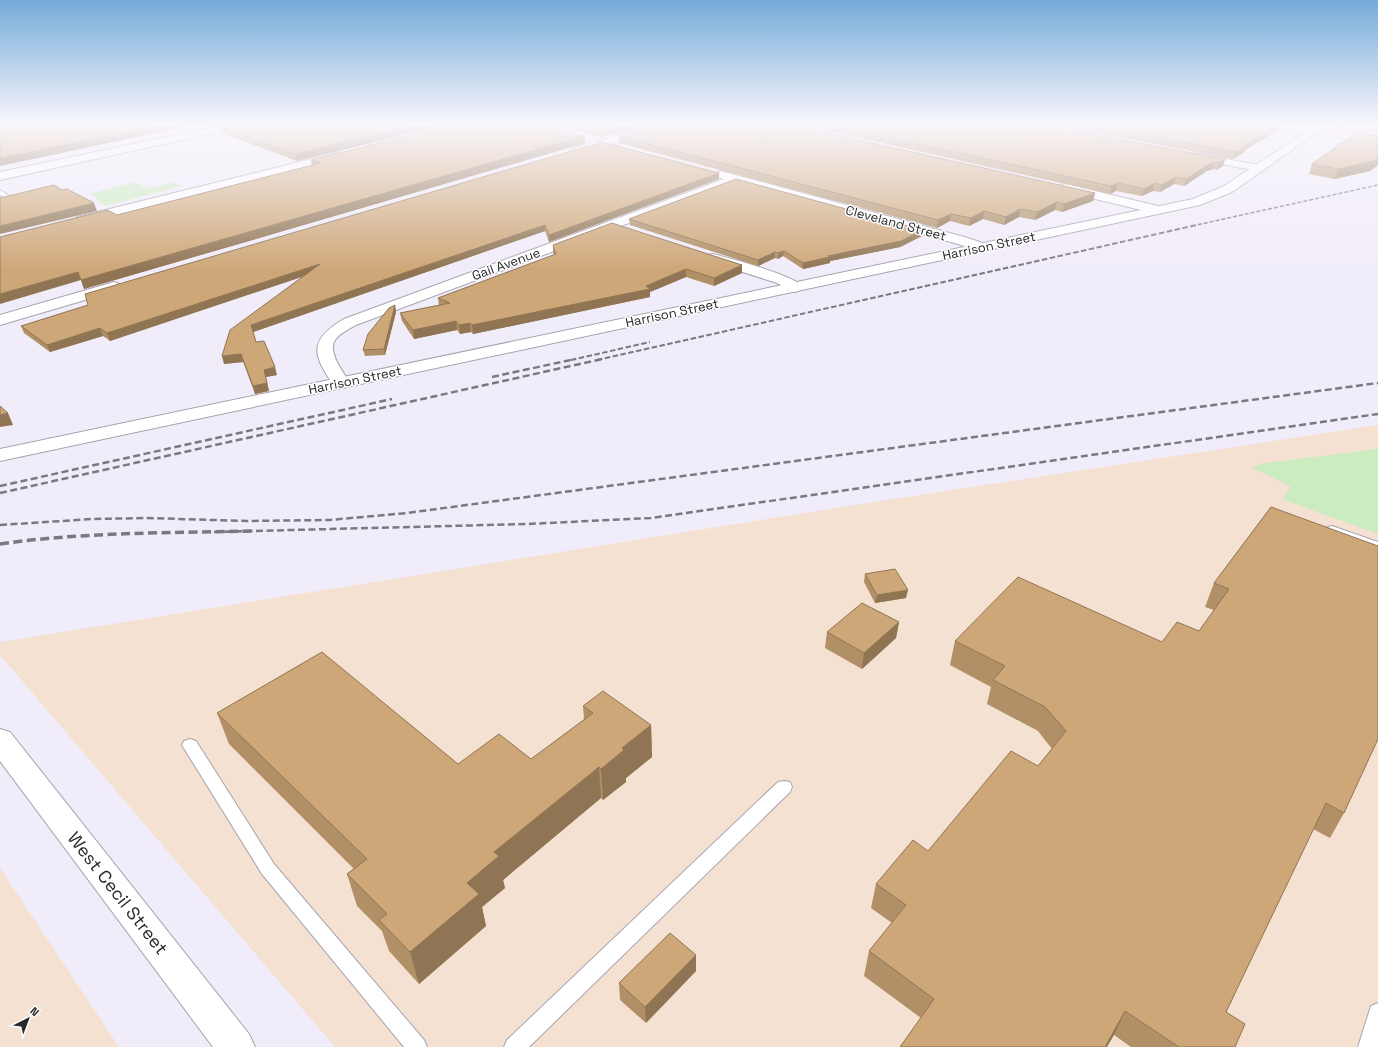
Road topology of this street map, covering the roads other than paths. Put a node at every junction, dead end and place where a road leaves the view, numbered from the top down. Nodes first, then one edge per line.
1 (15, 173) edge
2 (267, 173) edge
3 (712, 173) edge
4 (1251, 173) edge
5 (0, 176) edge
6 (736, 179) junction
7 (1054, 186) edge
8 (0, 192) edge
9 (9, 198) edge
10 (1158, 210) junction
11 (68, 223) edge
12 (612, 225) junction
13 (636, 233) edge
14 (980, 247) junction
15 (700, 254) edge
16 (129, 282) edge
17 (795, 287) junction
18 (0, 320) edge
19 (341, 383) junction
20 (0, 455) edge
21 (1319, 525) edge
22 (1378, 546) edge
23 (0, 740) edge
24 (190, 745) dead end
25 (784, 786) dead end
26 (1378, 1013) edge
27 (236, 1047) edge
28 (416, 1047) edge
29 (514, 1047) edge
30 (1368, 1047) edge

1 - 5 street
2 - 11 street
3 - 6 street, Cleveland Street
4 - 10 street, Harrison Street
6 - 12 street, Gail Avenue
6 - 14 street, Cleveland Street
7 - 10 street
8 - 9 lane
10 - 14 street, Harrison Street
12 - 13 street
12 - 19 street, Gail Avenue
14 - 17 street, Harrison Street
15 - 17 street
16 - 18 street
17 - 19 street, Harrison Street
19 - 20 street, Harrison Street
21 - 22 lane
23 - 27 street, West Cecil Street
24 - 28 lane
25 - 29 lane
26 - 30 lane

